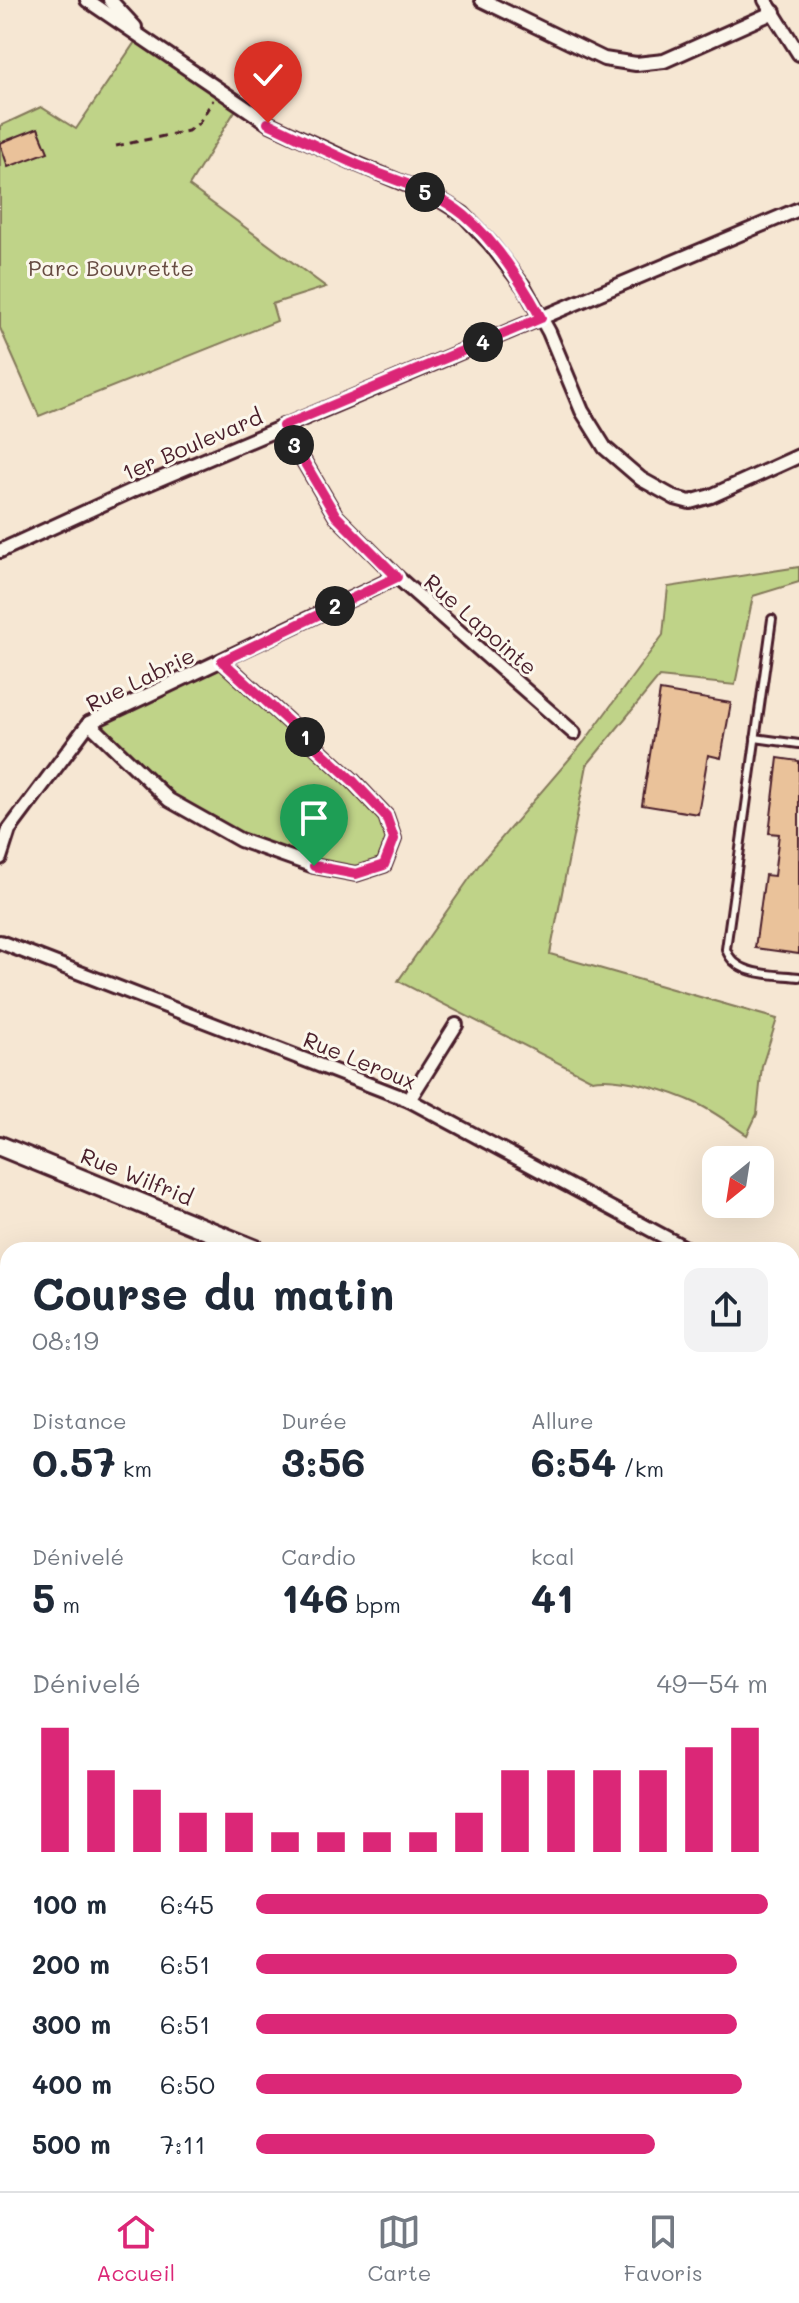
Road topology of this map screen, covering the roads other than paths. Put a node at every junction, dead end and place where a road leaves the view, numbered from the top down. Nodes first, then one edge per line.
1 (87, 0) edge
2 (110, 0) edge
3 (482, 0) edge
4 (765, 0) edge
5 (506, 6) edge
6 (774, 12) junction
7 (150, 45) junction
8 (799, 54) edge
9 (799, 209) edge
10 (541, 318) junction
11 (283, 426) junction
12 (799, 456) edge
13 (0, 551) edge
14 (397, 577) junction
15 (772, 619) dead end
16 (222, 661) junction
17 (89, 723) junction
18 (574, 733) dead end
19 (755, 738) junction
20 (799, 744) edge
21 (0, 858) edge
22 (0, 942) edge
23 (799, 977) edge
24 (456, 1025) dead end
25 (409, 1100) junction
26 (0, 1146) edge
27 (236, 1242) edge
28 (674, 1242) edge

1 - 7 street
2 - 7 street
3 - 5 street
4 - 6 street
5 - 6 street
6 - 8 street
7 - 10 street
9 - 10 street, 1er Boulevard
10 - 11 street, 1er Boulevard
10 - 12 street
11 - 13 street, 1er Boulevard
11 - 14 street, Rue Lapointe
14 - 16 street, Rue Labrie
14 - 18 street, Rue Lapointe
15 - 19 lane
16 - 17 street, Rue Labrie
16 - 17 street
17 - 21 street, Rue Labrie
19 - 20 lane
19 - 23 lane
22 - 25 street, Rue Leroux
24 - 25 street
25 - 28 street, Rue Leroux
26 - 27 street, Rue Wilfrid

